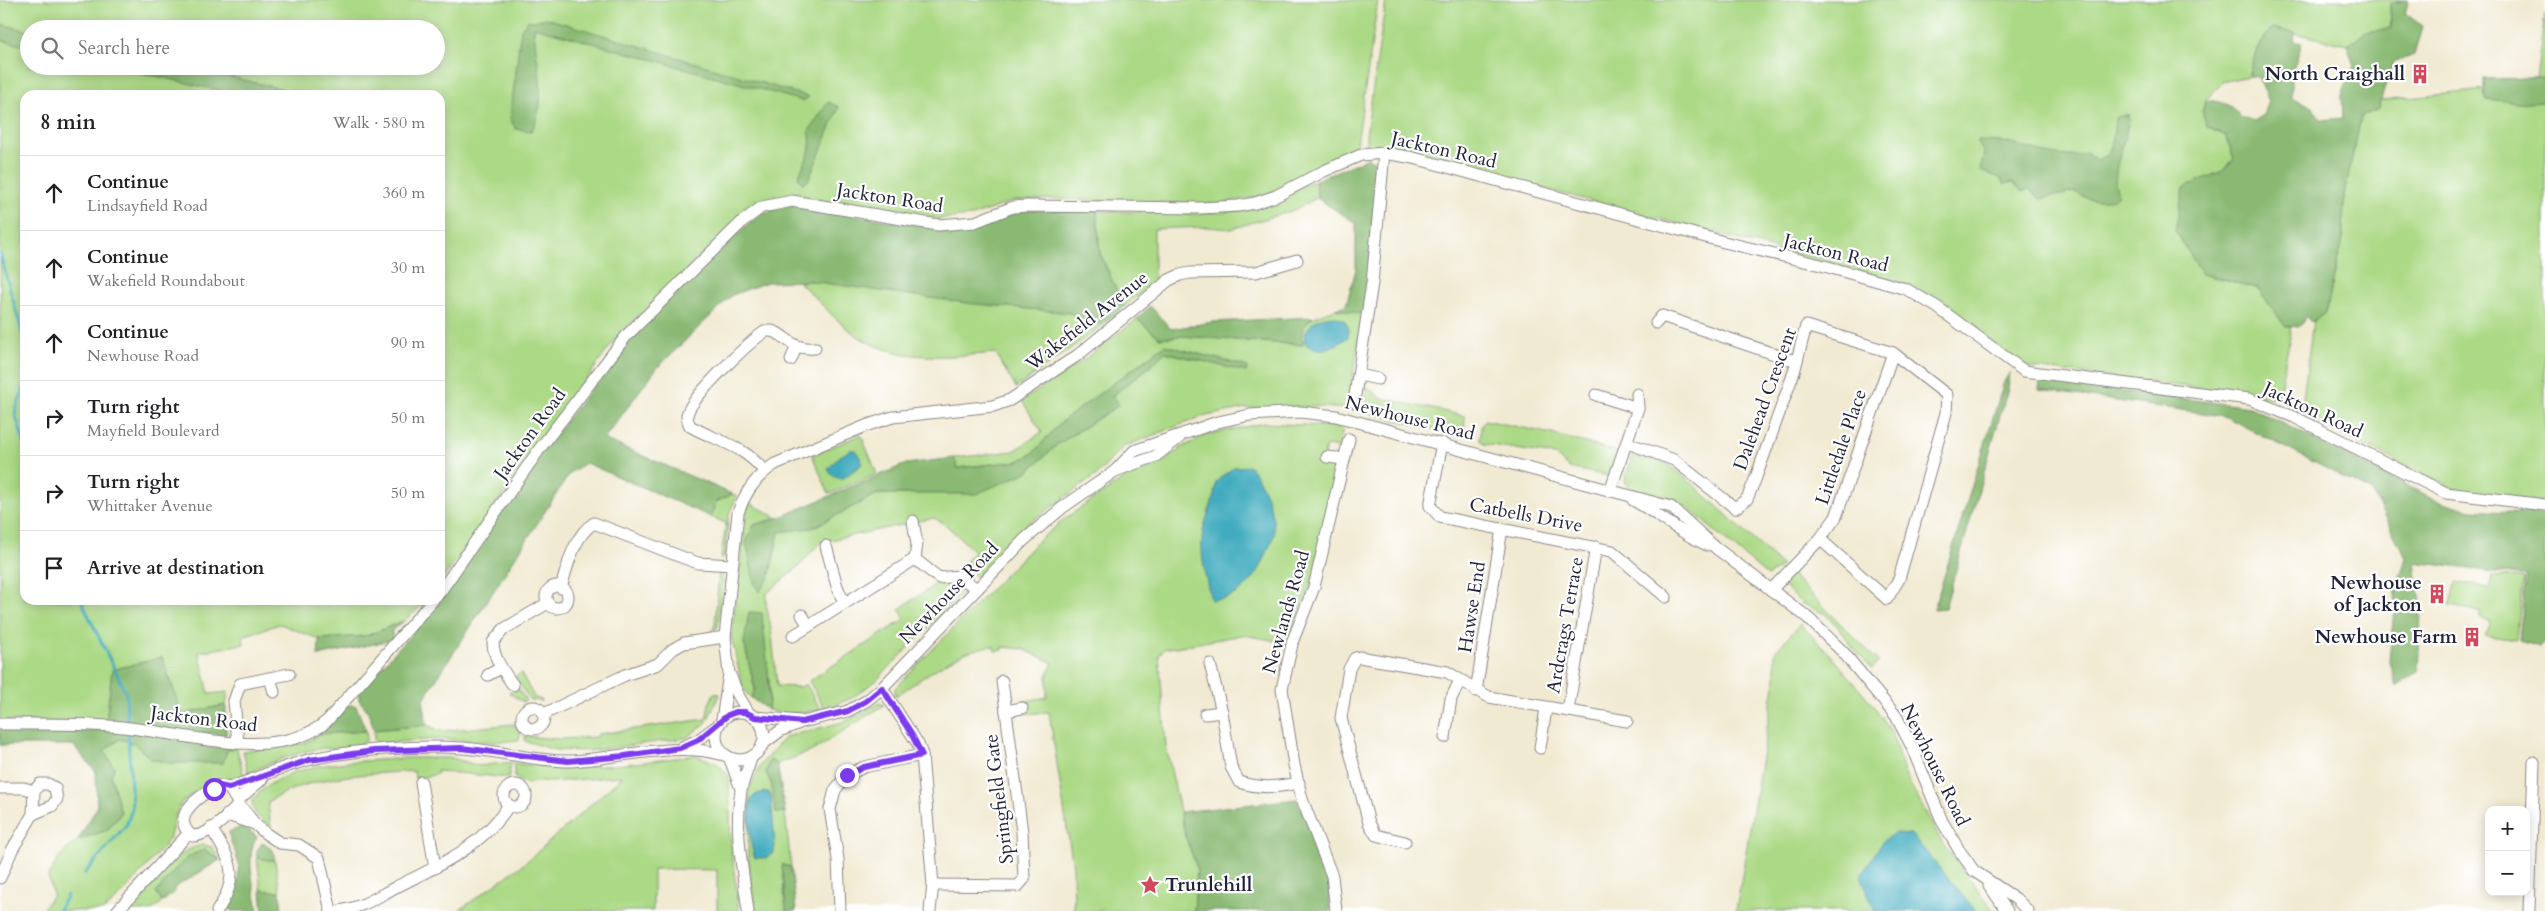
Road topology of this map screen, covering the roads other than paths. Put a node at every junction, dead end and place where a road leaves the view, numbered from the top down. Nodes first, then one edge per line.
1 (1384, 153) junction
2 (1297, 260) dead end
3 (1656, 323) dead end
4 (796, 347) junction
5 (815, 348) dead end
6 (1892, 354) junction
7 (791, 360) dead end
8 (1795, 361) junction
9 (1359, 375) junction
10 (1378, 379) dead end
11 (1637, 394) dead end
12 (1596, 395) dead end
13 (1354, 402) dead end
14 (1638, 408) junction
15 (1349, 438) dead end
16 (1442, 443) junction
17 (1628, 444) junction
18 (1327, 457) dead end
19 (1344, 459) junction
20 (764, 471) junction
21 (1610, 491) junction
22 (2545, 505) edge
23 (913, 521) dead end
24 (1502, 528) junction
25 (1820, 539) junction
26 (826, 546) dead end
27 (1596, 547) junction
28 (915, 559) junction
29 (732, 565) junction
30 (445, 585) edge
31 (561, 588) junction
32 (978, 589) junction
33 (1770, 590) junction
34 (1666, 597) dead end
35 (548, 603) junction
36 (844, 603) junction
37 (429, 605) edge
38 (802, 615) dead end
39 (809, 626) junction
40 (793, 636) dead end
41 (725, 637) junction
42 (1210, 664) dead end
43 (501, 668) junction
44 (289, 674) dead end
45 (729, 674) junction
46 (488, 675) dead end
47 (270, 678) junction
48 (1460, 680) junction
49 (1002, 681) dead end
50 (513, 685) dead end
51 (882, 688) junction
52 (1476, 691) junction
53 (274, 692) dead end
54 (1022, 708) dead end
55 (1546, 708) junction
56 (1568, 710) junction
57 (1006, 711) junction
58 (1222, 712) junction
59 (544, 714) dead end
60 (1204, 714) dead end
61 (753, 716) junction
62 (1626, 721) dead end
63 (802, 722) junction
64 (720, 723) junction
65 (0, 724) edge
66 (1445, 737) dead end
67 (238, 743) junction
68 (763, 744) junction
69 (680, 748) junction
70 (1540, 748) dead end
71 (922, 755) junction
72 (727, 757) junction
73 (751, 758) junction
74 (2534, 762) dead end
75 (267, 775) junction
76 (421, 782) dead end
77 (1299, 783) junction
78 (0, 788) edge
79 (229, 788) junction
80 (741, 789) junction
81 (34, 791) junction
82 (238, 802) junction
83 (509, 805) dead end
84 (33, 814) junction
85 (227, 815) junction
86 (255, 824) junction
87 (211, 828) junction
88 (189, 833) junction
89 (1405, 842) dead end
90 (435, 868) junction
91 (0, 878) edge
92 (1986, 881) junction
93 (933, 885) junction
94 (117, 911) edge
95 (217, 911) edge
96 (331, 911) edge
97 (340, 911) edge
98 (748, 911) edge
99 (840, 911) edge
100 (930, 911) edge
101 (1336, 911) edge
102 (2007, 911) edge
103 (2028, 911) edge
104 (2529, 911) edge

1 - 9 street
1 - 22 street, Jackton Road
1 - 30 street, Jackton Road
2 - 20 street, Wakefield Avenue
3 - 8 street
4 - 5 street
4 - 7 street
4 - 20 street
6 - 8 street, Dalehead Crescent
6 - 25 street, Littledale Place
6 - 25 street, Dalehead Crescent
8 - 17 street, Dalehead Crescent
9 - 10 street
9 - 13 street
11 - 14 street
12 - 14 street
14 - 17 street
15 - 19 street, Newlands Road
16 - 21 street, Newhouse Road
16 - 24 street, Catbells Drive
16 - 32 street, Newhouse Road
17 - 21 street
18 - 19 street
19 - 77 street, Newlands Road
20 - 29 street, Wakefield Avenue
21 - 33 street, Newhouse Road
23 - 28 street
24 - 27 street, Catbells Drive
24 - 52 street, Hawse End
25 - 33 street, Littledale Place
26 - 36 street
27 - 34 street, Catbells Drive
27 - 56 street, Ardcrags Terrace
28 - 32 street
28 - 36 street
29 - 31 street
29 - 41 street, Wakefield Avenue
31 - 35 street
31 - 35 street
32 - 51 street, Newhouse Road
33 - 92 street, Newhouse Road
35 - 43 street
36 - 39 street
37 - 67 street, Jackton Road
38 - 39 street
39 - 40 street
41 - 45 street, Wakefield Avenue
41 - 59 street
42 - 58 street
43 - 46 street
43 - 50 street
44 - 47 street
45 - 61 street, Wakefield Avenue
45 - 64 street, Wakefield Avenue
47 - 53 street
47 - 67 street
48 - 52 street
48 - 66 street
48 - 89 street
49 - 57 street, Springfield Gate
51 - 63 street, Newhouse Road
51 - 71 street
52 - 55 street
54 - 57 street
55 - 56 street
55 - 70 street
56 - 62 street
57 - 93 street, Springfield Gate
58 - 60 street
58 - 77 street
61 - 63 street, Newhouse Road
61 - 64 street
61 - 68 street
63 - 68 street, Newhouse Road
64 - 69 street
64 - 72 street
65 - 67 street, Jackton Road
68 - 73 street
69 - 72 street
69 - 75 street
71 - 93 street
71 - 99 street
72 - 73 street
72 - 80 street
73 - 80 street
74 - 104 street
75 - 79 street
75 - 82 street
76 - 90 street
77 - 101 street, Newlands Road
78 - 81 street
79 - 82 street
79 - 88 street
80 - 98 street
81 - 84 street
81 - 84 street
82 - 85 street
82 - 86 street
83 - 90 street
84 - 91 street
85 - 86 street
85 - 87 street
86 - 96 street
87 - 88 street
87 - 95 street
88 - 94 street
90 - 97 street
92 - 102 street, Newhouse Road
92 - 103 street, Newhouse Road
93 - 100 street

